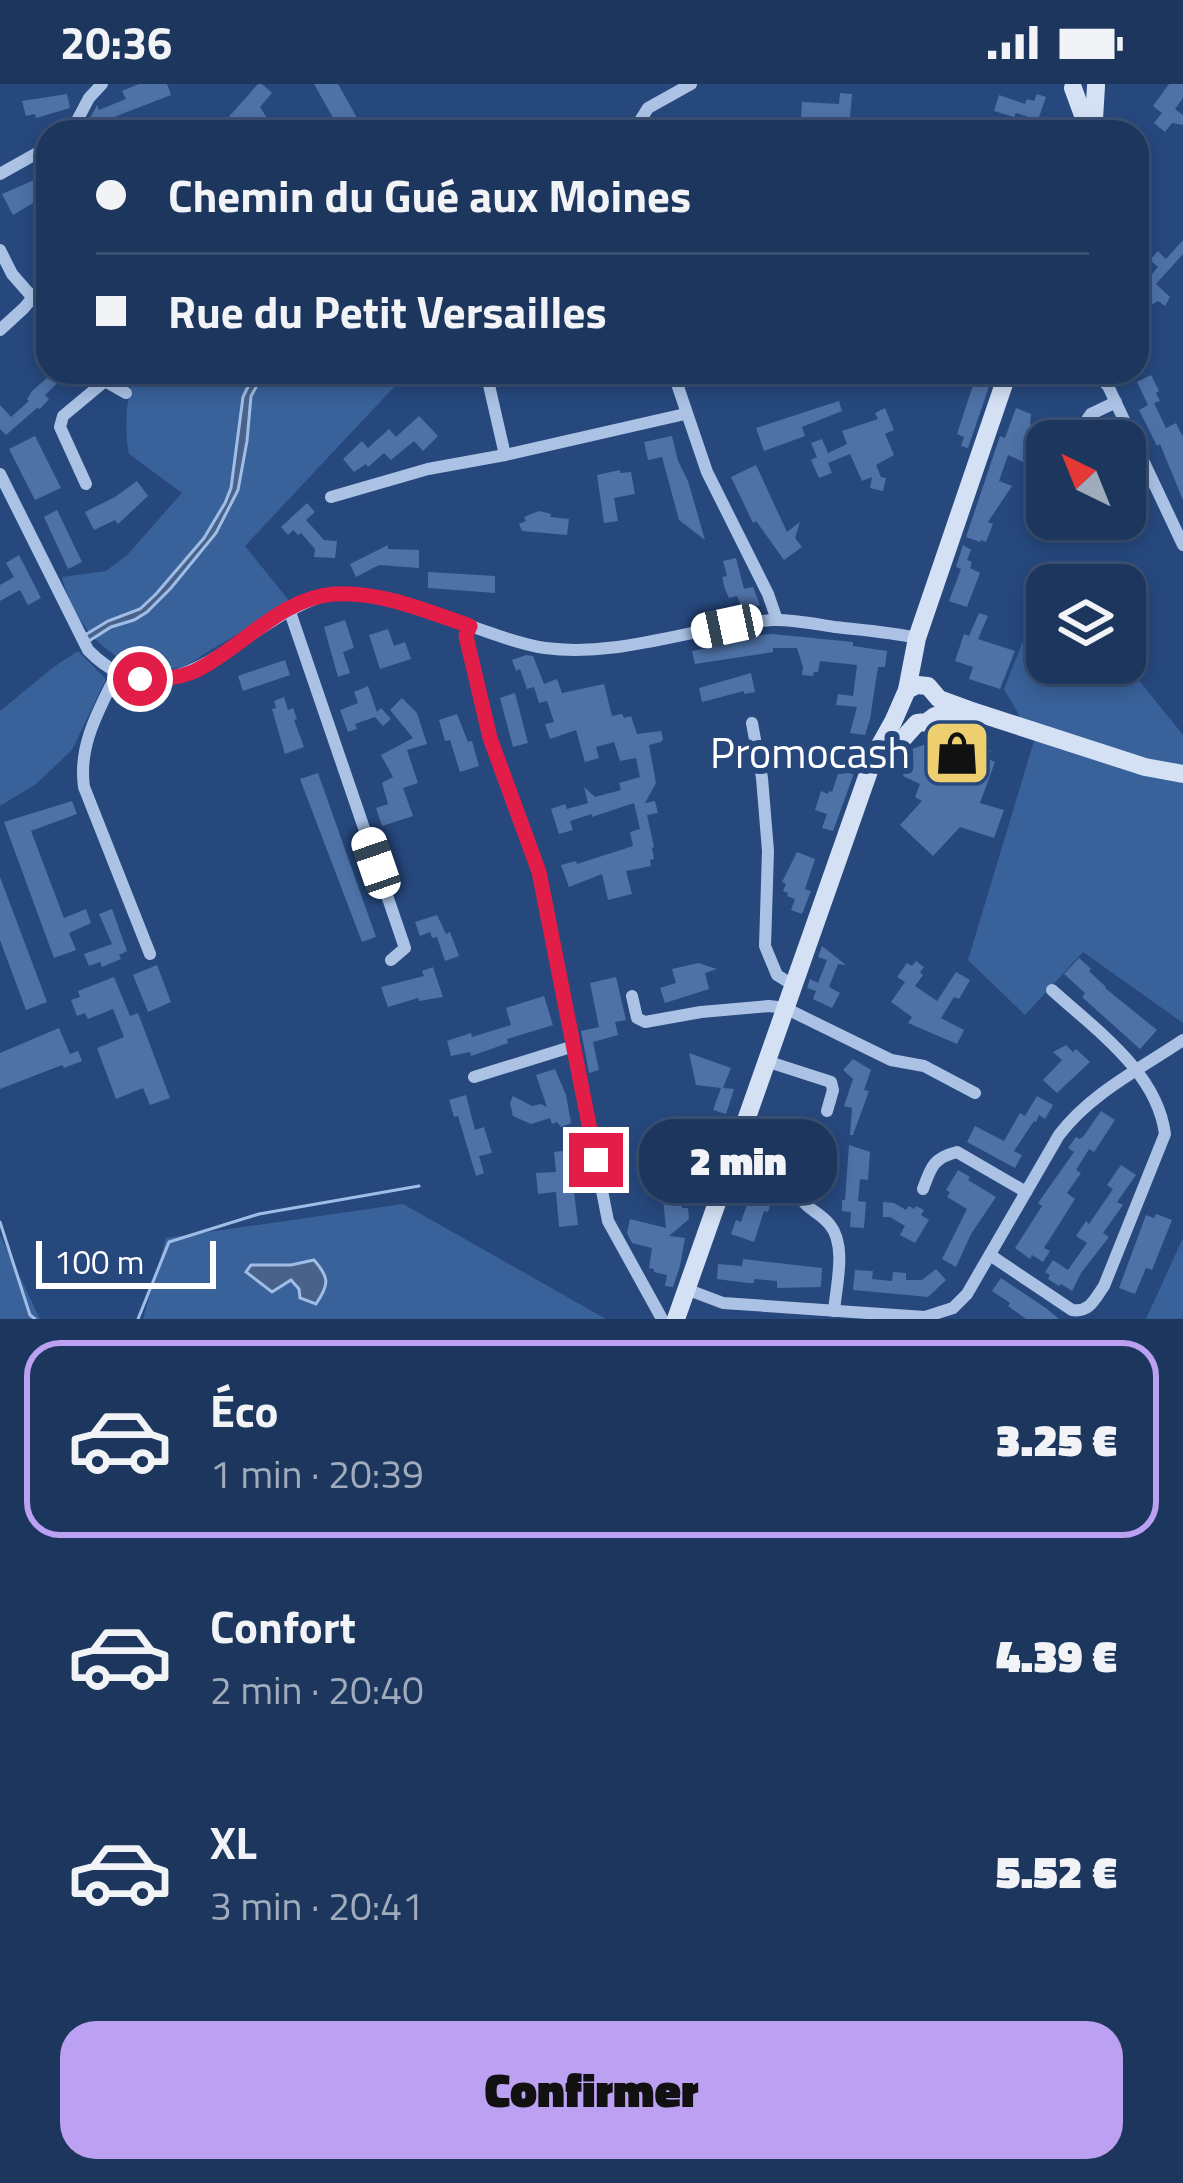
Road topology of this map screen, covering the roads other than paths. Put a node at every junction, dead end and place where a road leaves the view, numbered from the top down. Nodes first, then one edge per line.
1 (102, 84) edge
2 (691, 84) edge
3 (1097, 85) edge
4 (1071, 86) edge
5 (77, 120) edge
6 (640, 120) edge
7 (1084, 120) edge
8 (1094, 120) edge
9 (36, 154) edge
10 (0, 174) edge
11 (0, 250) edge
12 (36, 292) edge
13 (32, 296) junction
14 (36, 301) edge
15 (0, 330) edge
16 (94, 384) edge
17 (113, 384) edge
18 (489, 384) edge
19 (677, 384) edge
20 (1004, 384) edge
21 (1106, 384) edge
22 (126, 393) dead end
23 (1116, 401) junction
24 (686, 414) junction
25 (1087, 420) edge
26 (505, 455) junction
27 (0, 474) edge
28 (86, 484) dead end
29 (332, 497) dead end
30 (1183, 545) edge
31 (289, 609) junction
32 (777, 620) junction
33 (470, 626) junction
34 (917, 642) junction
35 (117, 673) junction
36 (904, 698) junction
37 (930, 706) junction
38 (752, 723) dead end
39 (1183, 774) edge
40 (866, 784) junction
41 (150, 954) dead end
42 (391, 960) dead end
43 (793, 985) junction
44 (1052, 991) dead end
45 (632, 996) dead end
46 (785, 1008) junction
47 (1183, 1040) edge
48 (574, 1046) junction
49 (766, 1061) junction
50 (1136, 1071) junction
51 (474, 1077) dead end
52 (975, 1093) dead end
53 (826, 1111) dead end
54 (922, 1189) dead end
55 (796, 1190) dead end
56 (1025, 1192) junction
57 (990, 1255) junction
58 (686, 1289) junction
59 (834, 1311) junction
60 (945, 1316) edge
61 (662, 1319) edge
62 (676, 1319) edge

1 - 5 street
2 - 6 street
3 - 4 main road
3 - 8 main road
4 - 7 main road
9 - 10 street
11 - 13 street
12 - 13 street
13 - 14 street
13 - 15 street
16 - 28 street
17 - 22 street
18 - 26 street
19 - 24 street
20 - 34 main road
21 - 23 street
23 - 25 street
23 - 30 street
24 - 26 street
24 - 32 street
26 - 29 street
27 - 35 street
31 - 33 street
31 - 35 street
31 - 42 street
32 - 33 street
32 - 34 street
33 - 48 street
34 - 36 main road
34 - 37 main road
35 - 41 street
36 - 37 main road
36 - 37 main road
36 - 40 main road
37 - 39 main road
37 - 40 main road
38 - 43 street
40 - 43 main road
43 - 46 main road
44 - 50 street
45 - 46 street
46 - 49 main road
46 - 52 street
47 - 50 street
48 - 51 street
48 - 61 street
49 - 53 street
49 - 58 main road
50 - 56 street
50 - 57 street
54 - 56 street
55 - 59 street
56 - 57 street
57 - 60 street
58 - 59 street
58 - 62 main road
59 - 60 street

